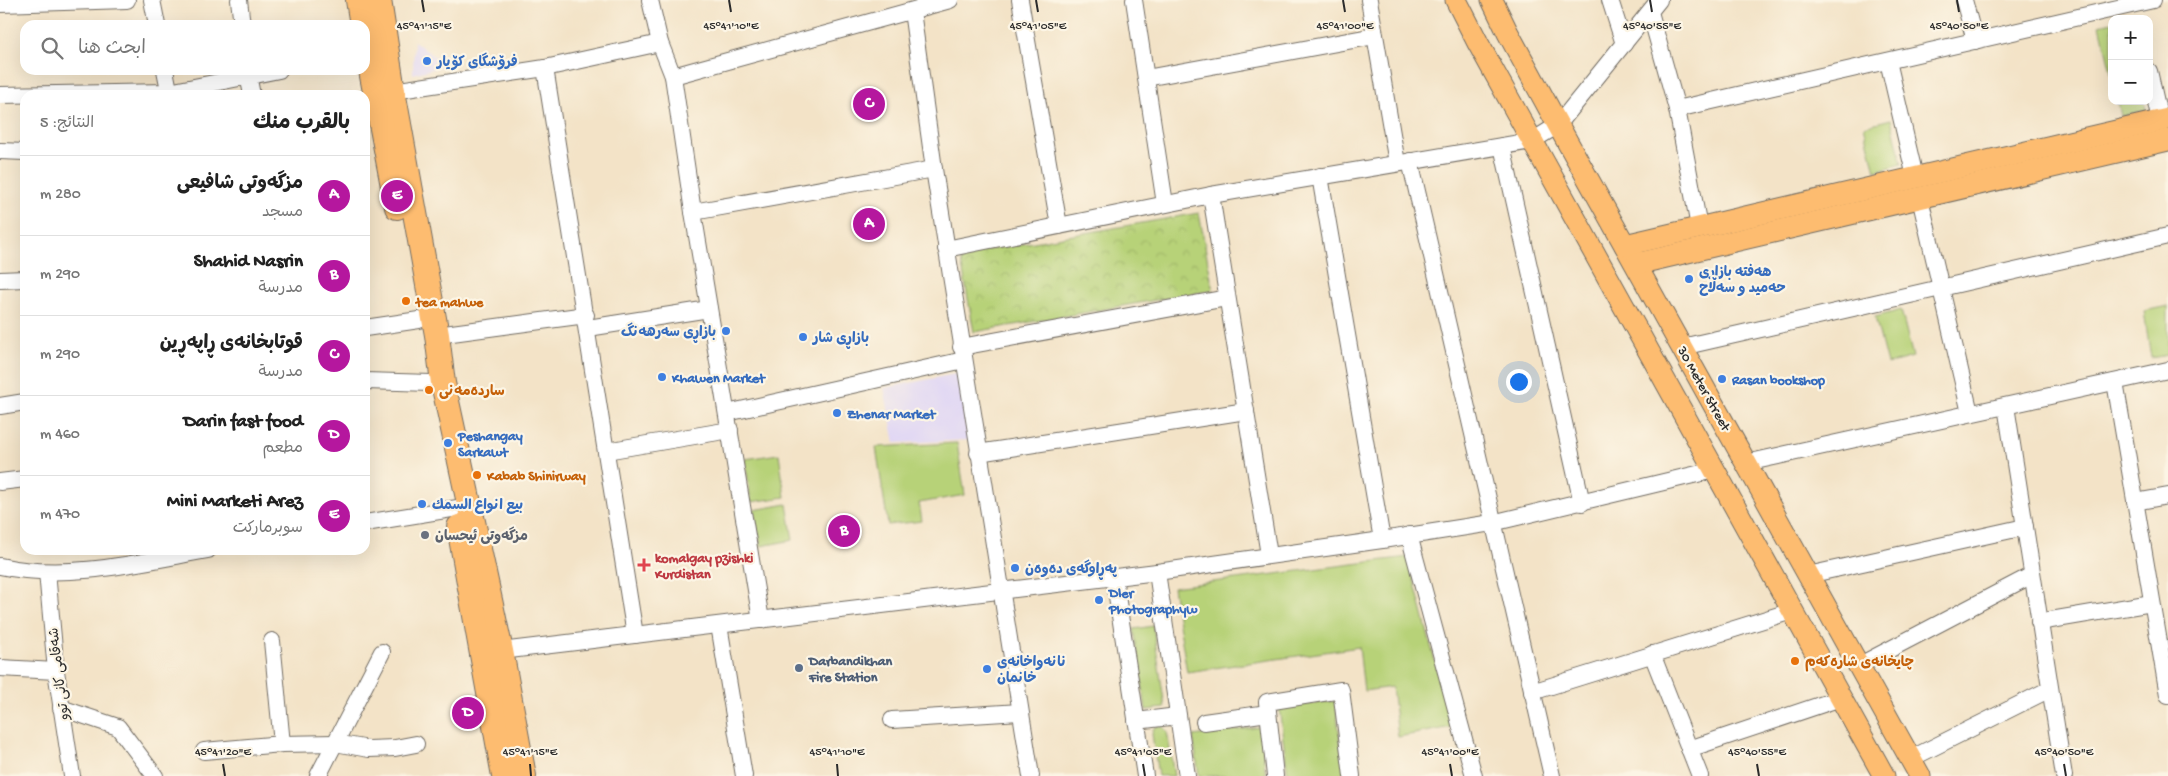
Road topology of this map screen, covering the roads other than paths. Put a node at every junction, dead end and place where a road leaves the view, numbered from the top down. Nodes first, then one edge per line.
1 (128, 0) edge
2 (152, 0) edge
3 (239, 0) edge
4 (358, 0) edge
5 (379, 0) edge
6 (650, 0) edge
7 (950, 0) edge
8 (1020, 0) edge
9 (1134, 0) edge
10 (1369, 0) edge
11 (1456, 0) edge
12 (1492, 0) edge
13 (1610, 0) edge
14 (1964, 0) edge
15 (2153, 0) edge
16 (0, 4) edge
17 (1655, 6) edge
18 (2136, 8) edge
19 (912, 11) junction
20 (155, 20) edge
21 (241, 20) edge
22 (361, 20) edge
23 (1375, 36) junction
24 (1974, 41) junction
25 (660, 43) junction
26 (1624, 44) junction
27 (1888, 61) junction
28 (370, 63) edge
29 (545, 68) junction
30 (166, 75) edge
31 (244, 75) edge
32 (248, 75) edge
33 (674, 76) junction
34 (1146, 78) junction
35 (2153, 84) edge
36 (168, 90) edge
37 (185, 90) edge
38 (251, 90) edge
39 (393, 91) junction
40 (0, 95) edge
41 (20, 95) edge
42 (1678, 109) junction
43 (2164, 120) edge
44 (1558, 125) junction
45 (2168, 140) edge
46 (1532, 141) junction
47 (1502, 146) junction
48 (0, 151) edge
49 (20, 152) edge
50 (1403, 162) junction
51 (934, 169) junction
52 (1320, 176) junction
53 (1915, 177) junction
54 (1211, 195) junction
55 (1920, 198) junction
56 (1165, 204) junction
57 (693, 212) junction
58 (1059, 226) junction
59 (1699, 227) junction
60 (2168, 236) edge
61 (1625, 245) junction
62 (946, 249) junction
63 (1636, 264) junction
64 (20, 279) edge
65 (0, 280) edge
66 (1941, 287) junction
67 (1228, 298) junction
68 (709, 309) junction
69 (587, 322) junction
70 (370, 328) edge
71 (428, 328) junction
72 (1682, 347) junction
73 (963, 354) junction
74 (2168, 370) edge
75 (370, 381) edge
76 (2115, 382) junction
77 (431, 383) junction
78 (20, 403) edge
79 (0, 406) edge
80 (2006, 406) junction
81 (1246, 411) junction
82 (727, 413) junction
83 (1970, 413) junction
84 (730, 430) junction
85 (606, 451) junction
86 (978, 452) junction
87 (1746, 463) junction
88 (1714, 470) junction
89 (20, 480) edge
90 (0, 482) edge
91 (2168, 496) edge
92 (2135, 502) junction
93 (1582, 503) junction
94 (463, 508) junction
95 (370, 522) edge
96 (1492, 522) junction
97 (2024, 527) junction
98 (1409, 535) junction
99 (1382, 540) junction
100 (179, 555) edge
101 (1269, 555) junction
102 (0, 566) edge
103 (24, 571) junction
104 (47, 572) junction
105 (1156, 572) junction
106 (0, 573) edge
107 (1808, 575) junction
108 (2032, 575) junction
109 (1114, 577) junction
110 (1000, 591) junction
111 (2158, 608) edge
112 (1792, 610) junction
113 (761, 620) junction
114 (2040, 622) junction
115 (719, 625) junction
116 (635, 636) junction
117 (272, 641) dead end
118 (501, 651) junction
119 (382, 652) dead end
120 (1652, 654) junction
121 (1858, 666) junction
122 (0, 668) edge
123 (56, 671) junction
124 (2050, 689) junction
125 (1532, 692) junction
126 (2168, 695) edge
127 (1840, 698) junction
128 (61, 708) junction
129 (1020, 712) junction
130 (1268, 713) junction
131 (1178, 716) junction
132 (892, 720) dead end
133 (1136, 721) junction
134 (1204, 722) dead end
135 (335, 743) junction
136 (282, 744) junction
137 (416, 744) dead end
138 (1689, 749) junction
139 (204, 751) dead end
140 (1915, 767) edge
141 (1881, 775) edge
142 (72, 776) edge
143 (155, 776) edge
144 (318, 776) edge
145 (504, 776) edge
146 (524, 776) edge
147 (744, 776) edge
148 (1031, 776) edge
149 (1145, 776) edge
150 (1187, 776) edge
151 (1276, 776) edge
152 (1352, 776) edge
153 (1474, 776) edge
154 (1552, 776) edge
155 (1700, 776) edge
156 (2064, 776) edge

1 - 16 street
2 - 20 street
3 - 21 street
4 - 22 highway
5 - 39 highway
6 - 25 street
7 - 19 street
8 - 58 street
9 - 34 street
10 - 23 street
11 - 46 main road
12 - 44 main road, 30 Meter Street
13 - 26 street
14 - 24 street
15 - 18 street
17 - 26 street
17 - 42 street
18 - 24 street
19 - 33 street
19 - 51 street
23 - 34 street
23 - 50 street
24 - 27 street
25 - 29 street
25 - 33 street
26 - 44 street
27 - 42 street
27 - 53 street
28 - 71 highway
29 - 39 street
29 - 69 street
30 - 36 street
31 - 37 street
32 - 38 street
33 - 57 street
34 - 56 street
35 - 43 street
39 - 71 highway
40 - 41 street
42 - 59 street
43 - 53 main road
44 - 46 street
44 - 61 main road, 30 Meter Street
45 - 55 main road
46 - 47 street
46 - 88 main road
47 - 50 street
47 - 93 street
48 - 49 street
50 - 52 street
50 - 96 street
51 - 57 street
51 - 62 street
52 - 54 street
52 - 99 street
53 - 59 main road
54 - 56 street
54 - 67 street
55 - 63 main road
55 - 66 street
56 - 58 street
57 - 68 street
58 - 62 street
59 - 61 main road
60 - 66 street
61 - 63 main road, 30 Meter Street
62 - 73 street
63 - 72 main road, 30 Meter Street
64 - 65 street
66 - 72 street
66 - 83 street
67 - 73 street
67 - 81 street
68 - 69 street
68 - 82 street
69 - 71 street
69 - 85 street
70 - 71 street
71 - 77 highway
71 - 94 highway
72 - 87 main road, 30 Meter Street
73 - 82 street
73 - 86 street
74 - 76 street
75 - 77 street
76 - 80 street
76 - 92 street
77 - 94 highway
78 - 79 street
80 - 83 street
80 - 97 street
81 - 86 street
81 - 101 street
82 - 84 street
83 - 87 street
84 - 85 street
84 - 113 street
85 - 116 street
86 - 110 street
87 - 107 main road, 30 Meter Street
88 - 93 street
88 - 112 main road
89 - 90 street
91 - 92 street
92 - 111 street
93 - 96 street
94 - 95 street
94 - 118 highway
94 - 145 highway
96 - 98 street
96 - 125 street
97 - 107 street
97 - 108 street
98 - 99 street
98 - 153 street
99 - 101 street
100 - 104 street
101 - 105 street
102 - 103 street
103 - 104 street
103 - 106 street
104 - 123 street, شەقامی کانی توو
105 - 109 street
105 - 131 street
107 - 121 main road, 30 Meter Street
108 - 114 street
108 - 121 street
109 - 110 street
109 - 133 street
110 - 113 street
110 - 129 street
111 - 114 street
111 - 126 street
112 - 120 street
112 - 127 main road
113 - 115 street
114 - 124 street
115 - 116 street
115 - 147 street
116 - 118 street
117 - 136 street
118 - 146 highway
119 - 135 street
120 - 125 street
120 - 138 street
121 - 140 main road, 30 Meter Street
122 - 123 street
123 - 128 street, شەقامی کانی توو
124 - 140 street
124 - 156 street
125 - 154 street
127 - 138 street
127 - 141 main road
128 - 142 street, شەقامی کانی توو
128 - 143 street
129 - 132 street
129 - 148 street
130 - 134 street
130 - 151 street
130 - 152 street
131 - 133 street
131 - 150 street
133 - 149 street
135 - 136 street
135 - 137 street
135 - 144 street
136 - 139 street
138 - 155 street

